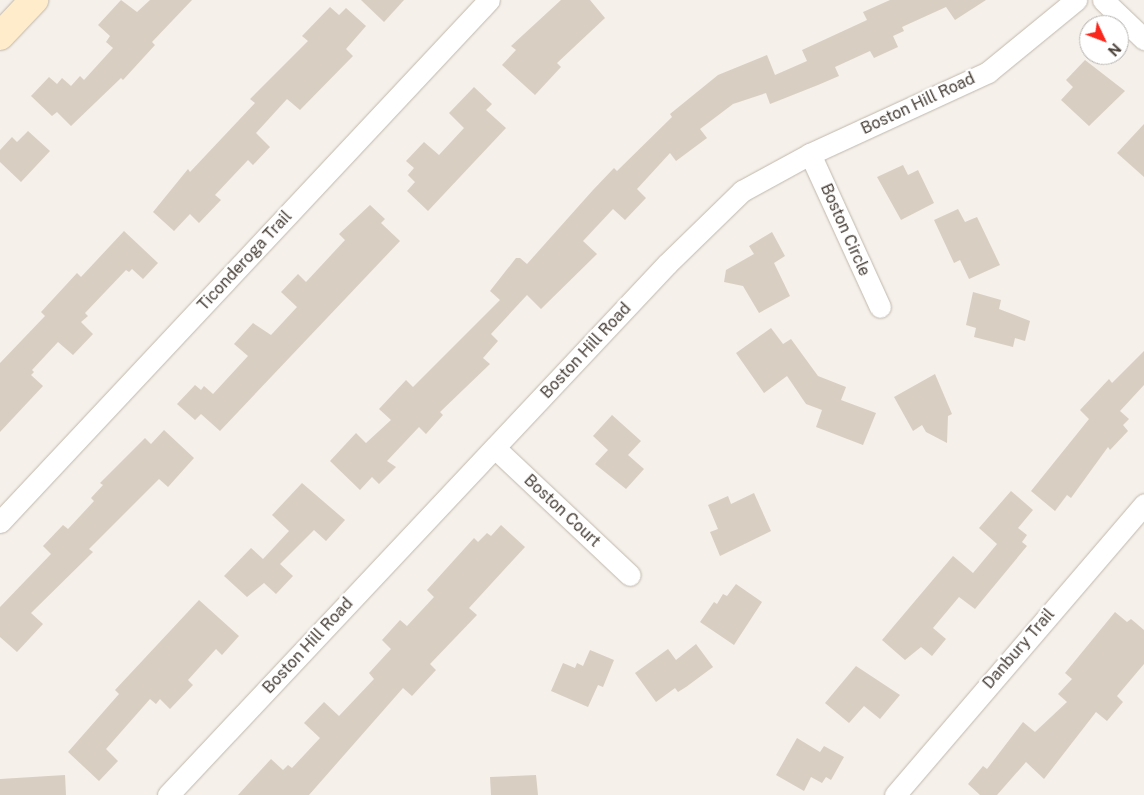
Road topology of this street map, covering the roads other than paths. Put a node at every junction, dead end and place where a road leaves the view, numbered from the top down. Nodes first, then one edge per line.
1 (34, 0) edge
2 (490, 0) edge
3 (1076, 0) edge
4 (1103, 0) edge
5 (0, 36) edge
6 (1144, 39) edge
7 (810, 154) junction
8 (880, 307) dead end
9 (494, 448) junction
10 (1144, 504) edge
11 (0, 522) edge
12 (630, 575) dead end
13 (168, 795) edge
14 (895, 795) edge

1 - 5 street
2 - 11 street, Ticonderoga Trail
3 - 7 street, Boston Hill Road
4 - 6 street
7 - 8 street, Boston Circle
7 - 9 street, Boston Hill Road
9 - 12 street, Boston Court
9 - 13 street, Boston Hill Road
10 - 14 street, Danbury Trail

